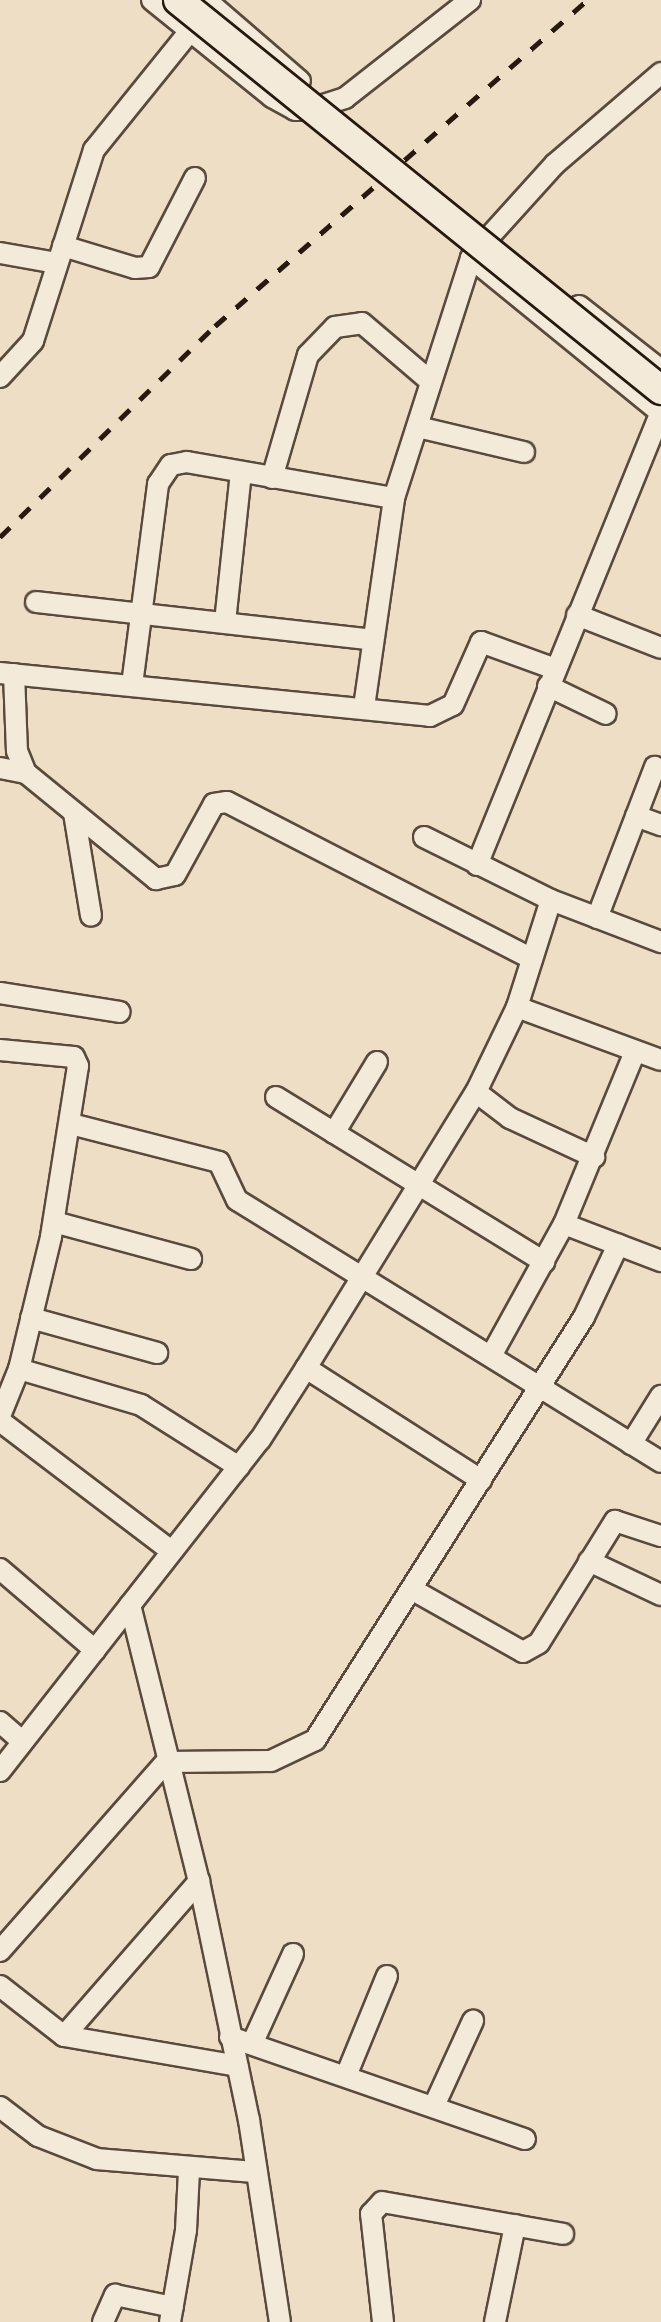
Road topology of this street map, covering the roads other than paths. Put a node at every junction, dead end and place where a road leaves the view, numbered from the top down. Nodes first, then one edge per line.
1 (152, 0) edge
2 (178, 0) edge
3 (206, 0) edge
4 (470, 0) edge
5 (191, 30) junction
6 (661, 73) edge
7 (327, 105) junction
8 (195, 178) dead end
9 (489, 237) junction
10 (0, 253) edge
11 (60, 254) junction
12 (471, 258) junction
13 (661, 370) edge
14 (0, 377) edge
15 (429, 380) junction
16 (661, 390) edge
17 (661, 412) edge
18 (418, 427) junction
19 (524, 452) dead end
20 (241, 473) junction
21 (272, 478) junction
22 (394, 498) junction
23 (36, 602) dead end
24 (142, 613) junction
25 (577, 615) junction
26 (225, 622) junction
27 (373, 640) junction
28 (661, 648) edge
29 (7, 674) edge
30 (552, 678) junction
31 (132, 685) junction
32 (364, 707) junction
33 (606, 714) dead end
34 (7, 723) edge
35 (655, 767) dead end
36 (0, 768) edge
37 (26, 773) junction
38 (74, 813) junction
39 (636, 816) junction
40 (661, 825) edge
41 (424, 837) dead end
42 (477, 865) junction
43 (551, 900) junction
44 (91, 916) dead end
45 (597, 918) junction
46 (661, 942) edge
47 (532, 959) junction
48 (0, 993) edge
49 (517, 1007) junction
50 (120, 1012) dead end
51 (0, 1050) edge
52 (635, 1052) junction
53 (661, 1060) edge
54 (377, 1062) dead end
55 (476, 1092) junction
56 (276, 1097) dead end
57 (71, 1124) junction
58 (334, 1133) junction
59 (594, 1157) junction
60 (421, 1186) junction
61 (54, 1222) junction
62 (564, 1224) junction
63 (618, 1245) junction
64 (191, 1259) dead end
65 (661, 1261) edge
66 (544, 1262) junction
67 (362, 1278) junction
68 (31, 1318) junction
69 (157, 1353) dead end
70 (491, 1356) junction
71 (306, 1368) junction
72 (19, 1369) junction
73 (540, 1387) junction
74 (661, 1396) edge
75 (0, 1418) edge
76 (631, 1444) junction
77 (661, 1462) edge
78 (239, 1467) junction
79 (481, 1480) junction
80 (661, 1536) edge
81 (171, 1551) junction
82 (589, 1561) junction
83 (0, 1569) edge
84 (413, 1590) junction
85 (661, 1595) edge
86 (130, 1605) junction
87 (95, 1650) junction
88 (0, 1722) edge
89 (23, 1742) junction
90 (166, 1762) junction
91 (0, 1771) edge
92 (199, 1881) junction
93 (0, 1951) edge
94 (293, 1954) dead end
95 (387, 1976) dead end
96 (0, 1986) edge
97 (473, 2021) dead end
98 (64, 2036) junction
99 (230, 2037) junction
100 (252, 2044) junction
101 (237, 2066) junction
102 (346, 2076) junction
103 (434, 2106) junction
104 (0, 2107) edge
105 (525, 2139) dead end
106 (189, 2171) junction
107 (256, 2172) junction
108 (515, 2225) junction
109 (563, 2234) dead end
110 (171, 2315) edge
111 (103, 2322) edge
112 (280, 2322) edge
113 (383, 2322) edge
114 (495, 2322) edge

1 - 5 street
2 - 16 main road, bridge
3 - 7 street
4 - 7 street
5 - 7 street
5 - 11 street
6 - 9 street
8 - 11 street
9 - 12 street
9 - 13 street
10 - 11 street
11 - 14 street
12 - 15 street
12 - 17 street
15 - 18 street
15 - 21 street
17 - 25 street
18 - 19 street
18 - 22 street
20 - 21 street
20 - 24 street
20 - 26 street
21 - 22 street
22 - 27 street
23 - 24 street
24 - 26 street
24 - 31 street
25 - 28 street
25 - 30 street
26 - 27 street
27 - 32 street
29 - 31 street
29 - 34 street
30 - 32 street
30 - 33 street
30 - 42 street
31 - 32 street
34 - 37 street
35 - 39 street
36 - 37 street
37 - 38 street
38 - 44 street
38 - 47 street
39 - 40 street
39 - 45 street
41 - 42 street
42 - 43 street
43 - 45 street
43 - 47 street
45 - 46 street
47 - 49 street
48 - 50 street
49 - 52 street
49 - 55 street
51 - 57 street
52 - 53 street
52 - 59 street
54 - 58 street
55 - 59 street
55 - 60 street
56 - 58 street
57 - 61 street
57 - 67 street
58 - 60 street
59 - 62 street
60 - 66 street
60 - 67 street
61 - 64 street
61 - 68 street
62 - 63 street
62 - 66 street
63 - 65 street
63 - 73 street
66 - 70 street
67 - 70 street
67 - 71 street
68 - 69 street
68 - 72 street
70 - 73 street
71 - 78 street
71 - 79 street
72 - 75 street
72 - 78 street
73 - 76 street
73 - 79 street
74 - 76 street
75 - 81 street
76 - 77 street
78 - 81 street
79 - 84 street
80 - 82 street
81 - 86 street
82 - 84 street
82 - 85 street
83 - 87 street
84 - 90 street
86 - 87 street
86 - 90 street
87 - 89 street
88 - 89 street
89 - 91 street
90 - 92 street
90 - 93 street
92 - 98 street
92 - 99 street
94 - 100 street
95 - 102 street
96 - 98 street
97 - 103 street
98 - 101 street
99 - 100 street
99 - 101 street
100 - 102 street
101 - 107 street
102 - 103 street
103 - 105 street
104 - 106 street
106 - 107 street
106 - 110 street
107 - 112 street
108 - 109 street
108 - 113 street
108 - 114 street
110 - 111 street

